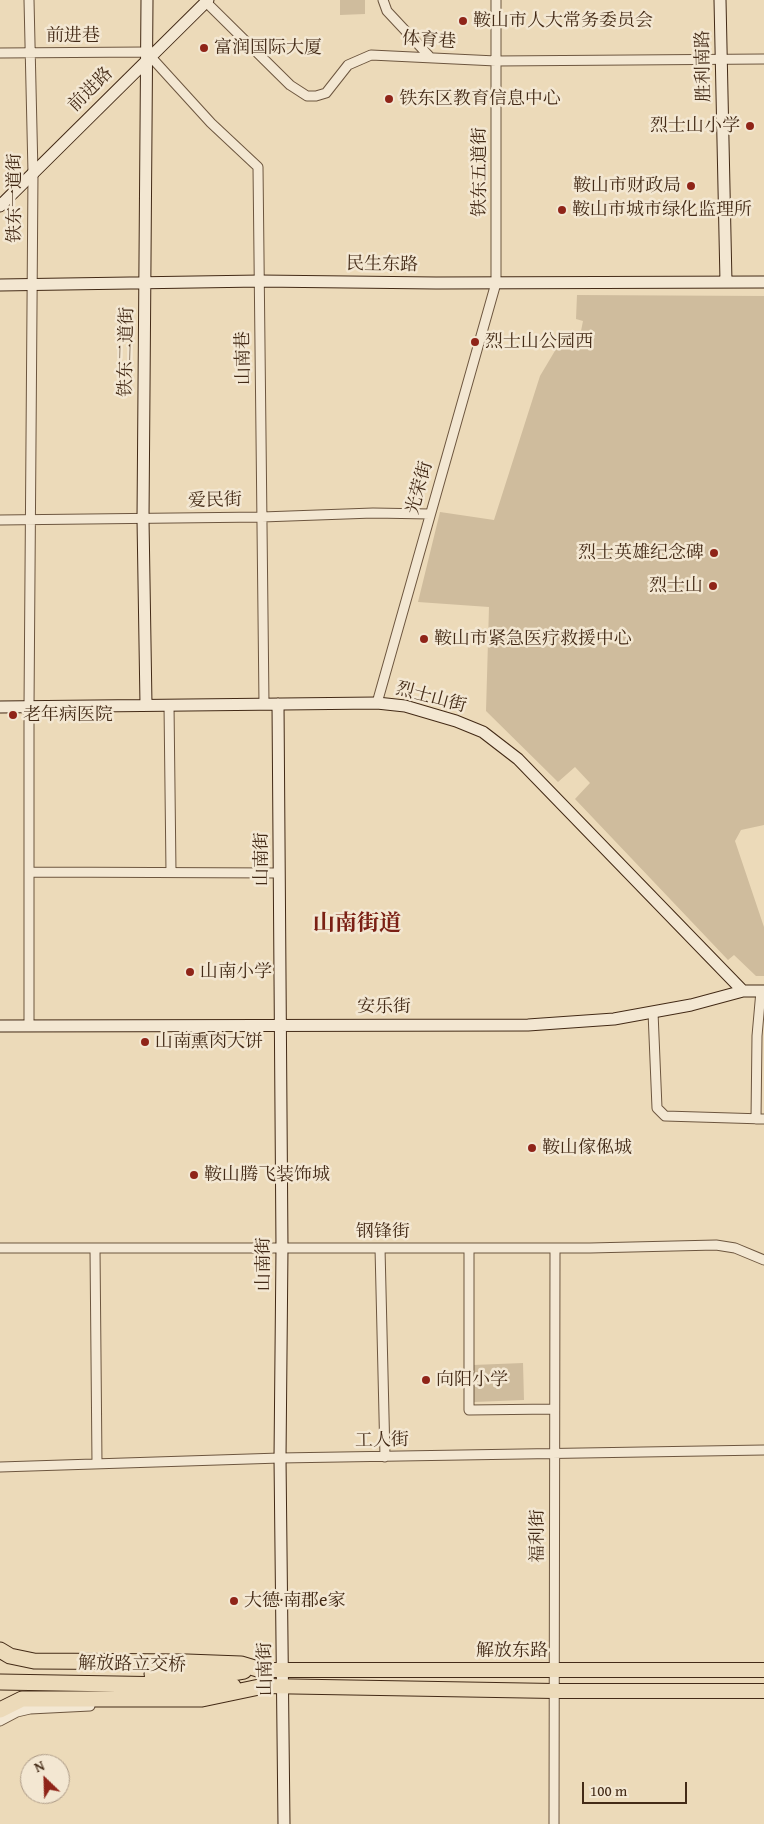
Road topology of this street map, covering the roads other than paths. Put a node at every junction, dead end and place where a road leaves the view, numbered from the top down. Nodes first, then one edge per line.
1 (29, 0) edge
2 (147, 0) edge
3 (383, 0) edge
4 (496, 0) edge
5 (720, 0) edge
6 (207, 1) edge
7 (30, 52) junction
8 (0, 53) edge
9 (147, 56) junction
10 (430, 57) junction
11 (721, 59) junction
12 (764, 60) edge
13 (496, 61) junction
14 (33, 173) junction
15 (0, 206) edge
16 (260, 281) junction
17 (726, 282) junction
18 (764, 282) edge
19 (146, 283) junction
20 (496, 283) junction
21 (31, 284) junction
22 (0, 285) edge
23 (430, 514) junction
24 (262, 517) junction
25 (143, 519) junction
26 (0, 520) edge
27 (30, 520) junction
28 (377, 703) junction
29 (264, 704) junction
30 (278, 704) junction
31 (146, 705) junction
32 (0, 706) edge
33 (28, 706) junction
34 (169, 706) junction
35 (29, 872) junction
36 (171, 872) junction
37 (279, 873) junction
38 (762, 991) edge
39 (743, 992) junction
40 (653, 1012) junction
41 (0, 1026) edge
42 (29, 1026) junction
43 (280, 1026) junction
44 (760, 1119) edge
45 (0, 1248) edge
46 (282, 1248) junction
47 (380, 1248) junction
48 (469, 1248) junction
49 (555, 1248) junction
50 (95, 1250) junction
51 (764, 1260) edge
52 (554, 1410) junction
53 (764, 1450) edge
54 (554, 1455) junction
55 (385, 1457) junction
56 (280, 1458) junction
57 (97, 1464) junction
58 (0, 1467) edge
59 (0, 1645) edge
60 (0, 1650) edge
61 (0, 1658) edge
62 (182, 1662) junction
63 (254, 1670) junction
64 (283, 1670) junction
65 (555, 1670) junction
66 (764, 1670) edge
67 (0, 1675) edge
68 (0, 1682) edge
69 (264, 1686) junction
70 (283, 1687) junction
71 (554, 1691) junction
72 (230, 1692) junction
73 (764, 1692) edge
74 (0, 1699) edge
75 (173, 1700) junction
76 (0, 1710) edge
77 (0, 1721) edge
78 (284, 1824) edge
79 (554, 1824) edge

1 - 7 street, 铁东一道街
2 - 9 main road, 铁东二道街
3 - 10 street
4 - 13 street, 铁东五道街
5 - 11 main road, 胜利南路
6 - 9 main road, 前进路
6 - 10 street, 体育巷
7 - 8 street, 前进巷
7 - 9 street, 前进巷
7 - 14 street, 铁东一道街
9 - 14 main road, 前进路
9 - 16 street, 山南巷
9 - 19 main road, 铁东二道街
10 - 13 street, 体育巷
11 - 12 street, 体育巷
11 - 13 street, 体育巷
11 - 17 main road, 胜利南路
13 - 20 street, 铁东五道街
14 - 15 main road, 前进路
14 - 21 street, 铁东一道街
16 - 19 main road, 民生东路
16 - 20 main road, 民生东路
16 - 24 street, 山南巷
17 - 18 main road, 民生东路
17 - 20 main road, 民生东路
19 - 21 main road, 民生东路
19 - 25 main road, 铁东二道街
20 - 23 street, 光荣街
21 - 22 main road, 民生东路
21 - 27 street, 铁东一道街
23 - 24 street, 爱民街
23 - 28 street, 光荣街
24 - 25 street, 爱民街
24 - 29 street, 山南巷
25 - 27 street, 爱民街
25 - 31 main road, 铁东二道街
26 - 27 street, 爱民街
27 - 33 street, 铁东一道街
28 - 30 main road, 烈士山街
28 - 39 main road, 烈士山街
29 - 30 main road, 烈士山街
29 - 34 main road, 烈士山街
30 - 37 main road, 山南街
31 - 33 main road, 烈士山街
31 - 34 main road, 烈士山街
32 - 33 main road, 烈士山街
33 - 35 street, 铁东一道街
34 - 36 street
35 - 36 street
35 - 42 street, 铁东一道街
36 - 37 street
37 - 43 main road, 山南街
38 - 39 main road, 安乐街
38 - 44 street
39 - 40 main road, 安乐街
40 - 43 main road, 安乐街
40 - 44 street
41 - 42 main road, 安乐街
42 - 43 main road, 安乐街
43 - 46 main road, 山南街
45 - 50 street, 钢锋街
46 - 47 street, 钢锋街
46 - 50 street, 钢锋街
46 - 56 main road, 山南街
47 - 48 street, 钢锋街
47 - 55 street
48 - 49 street, 钢锋街
48 - 52 street
49 - 51 street, 钢锋街
49 - 52 street, 福利街
50 - 57 street
52 - 54 street, 福利街
53 - 54 street, 工人街
54 - 55 street, 工人街
54 - 65 street, 福利街
55 - 56 street, 工人街
56 - 57 street, 工人街
56 - 64 main road, 山南街
57 - 58 street, 工人街
59 - 62 street
60 - 62 highway
61 - 63 highway
62 - 63 highway
63 - 64 main road, 解放东路
63 - 67 highway, 解放路立交桥
64 - 65 main road, 解放东路
64 - 70 main road, 山南街
65 - 66 main road, 解放东路
65 - 71 street, 福利街
68 - 69 highway, 解放路立交桥
69 - 70 main road
69 - 72 highway
70 - 71 main road
70 - 78 main road, 山南街
71 - 73 main road
71 - 79 street, 福利街
72 - 74 highway
72 - 75 highway
75 - 76 highway
75 - 77 street

